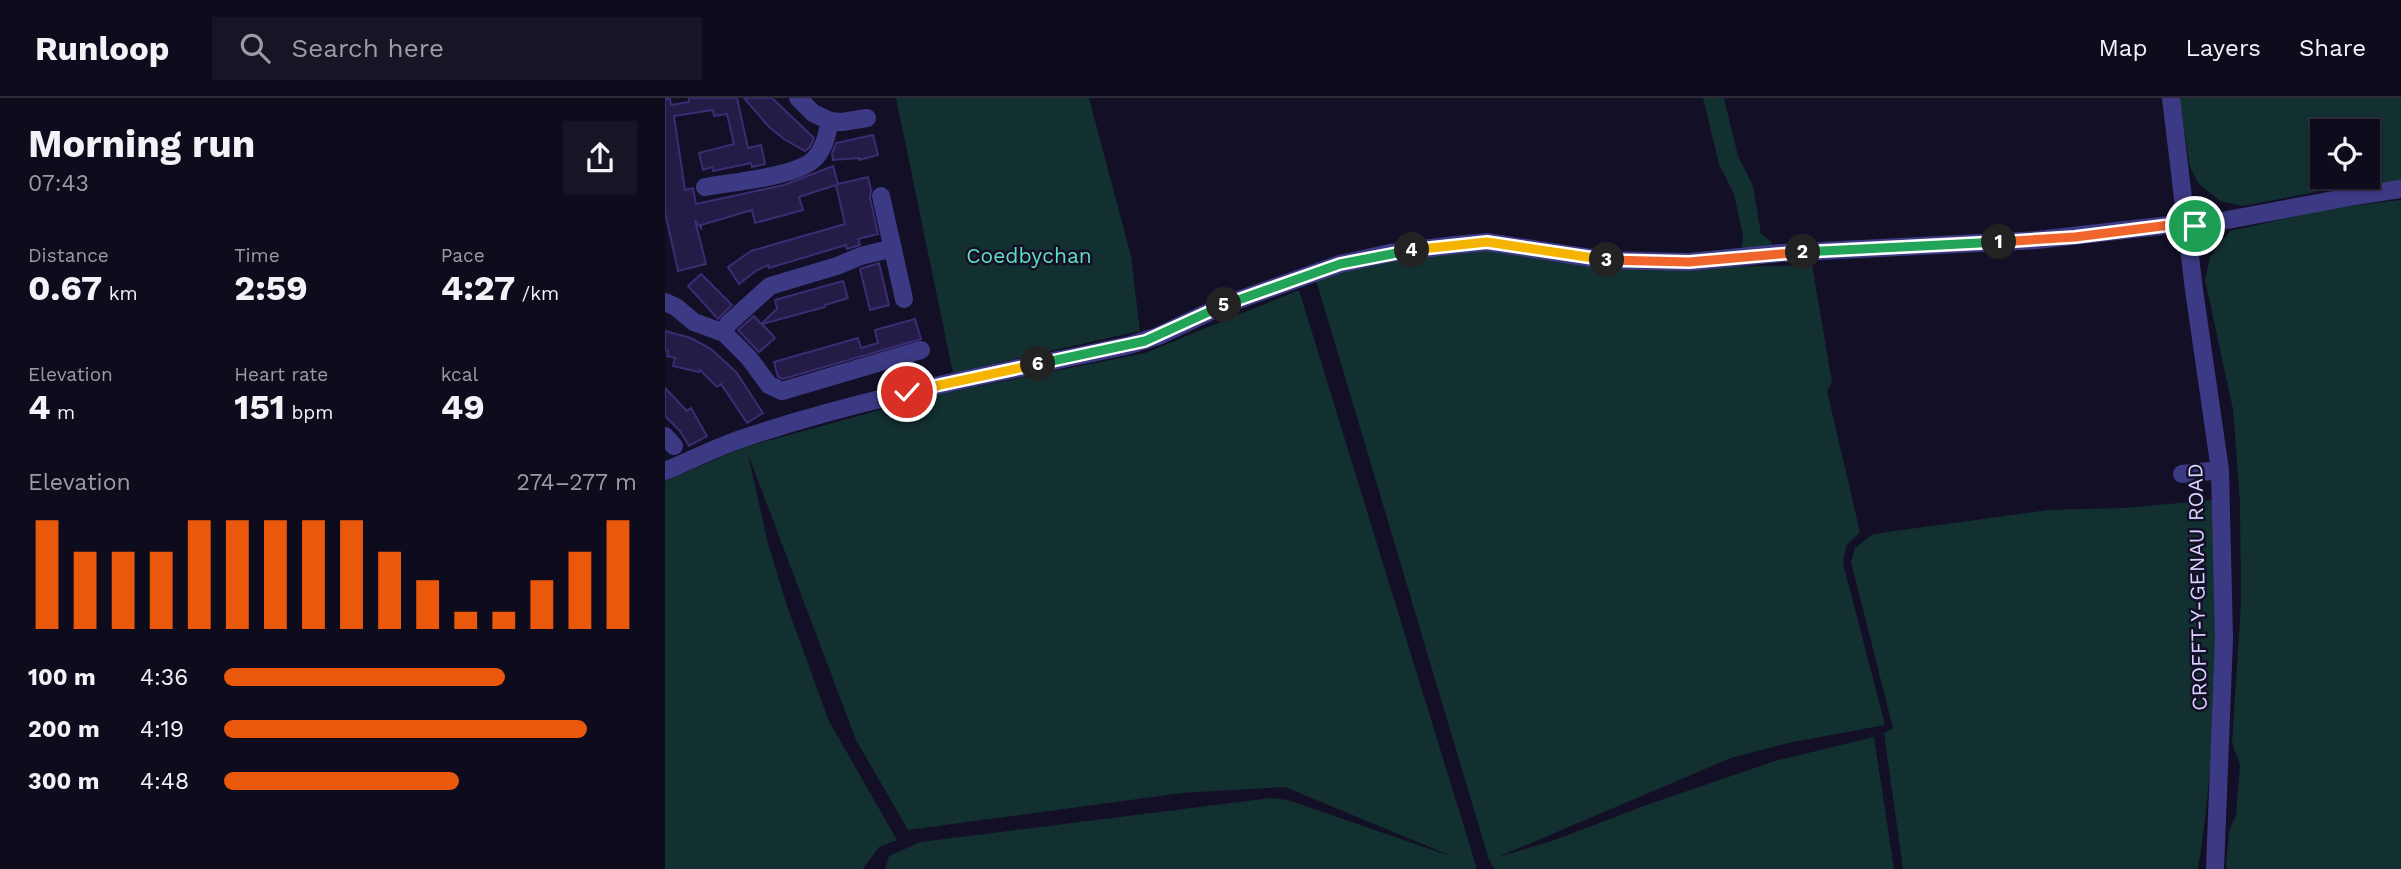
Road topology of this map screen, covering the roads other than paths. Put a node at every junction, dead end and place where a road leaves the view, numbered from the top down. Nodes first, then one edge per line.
1 (798, 98) edge
2 (2171, 98) edge
3 (867, 118) dead end
4 (830, 121) junction
5 (705, 187) dead end
6 (2401, 189) edge
7 (881, 196) dead end
8 (2186, 225) junction
9 (895, 256) junction
10 (904, 299) dead end
11 (665, 302) edge
12 (724, 333) junction
13 (921, 350) dead end
14 (894, 358) junction
15 (900, 382) dead end
16 (2220, 470) junction
17 (665, 471) edge
18 (2182, 474) dead end
19 (2215, 869) edge

1 - 4 street
2 - 8 street, CROFFT-Y-GENAU ROAD
3 - 4 street
4 - 5 street
6 - 8 street
7 - 9 street
8 - 16 street, CROFFT-Y-GENAU ROAD
8 - 17 street
9 - 10 street
9 - 12 street
11 - 12 street
12 - 14 street
13 - 14 street
14 - 15 street
16 - 18 street
16 - 19 street, CROFFT-Y-GENAU ROAD

